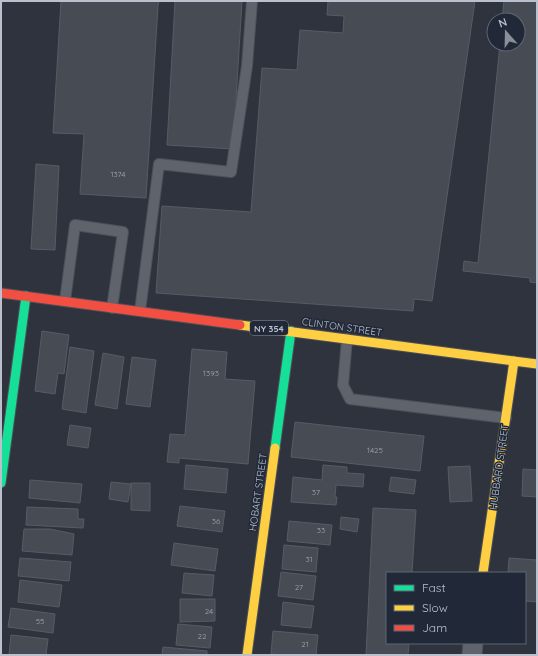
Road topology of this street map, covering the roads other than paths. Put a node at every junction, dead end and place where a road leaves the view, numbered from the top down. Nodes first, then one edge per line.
1 (252, 1) edge
2 (1, 293) edge
3 (26, 296) junction
4 (65, 301) junction
5 (112, 308) junction
6 (140, 311) junction
7 (291, 331) junction
8 (347, 339) junction
9 (514, 361) junction
10 (537, 364) edge
11 (506, 418) junction
12 (1, 483) edge
13 (484, 572) edge
14 (474, 644) edge
15 (247, 655) edge
16 (472, 655) edge

1 - 6 lane
2 - 3 street, CLINTON STREET / NY 354
3 - 4 street, CLINTON STREET / NY 354
3 - 12 street
4 - 5 street, CLINTON STREET / NY 354
4 - 5 lane
5 - 6 street, CLINTON STREET / NY 354
6 - 7 street, CLINTON STREET / NY 354
7 - 8 street, CLINTON STREET / NY 354
7 - 15 street, HOBART STREET
8 - 9 street, CLINTON STREET / NY 354
8 - 11 lane
9 - 10 street, CLINTON STREET / NY 354
9 - 11 street, HUBBARD STREET
11 - 13 street, HUBBARD STREET
14 - 16 street

